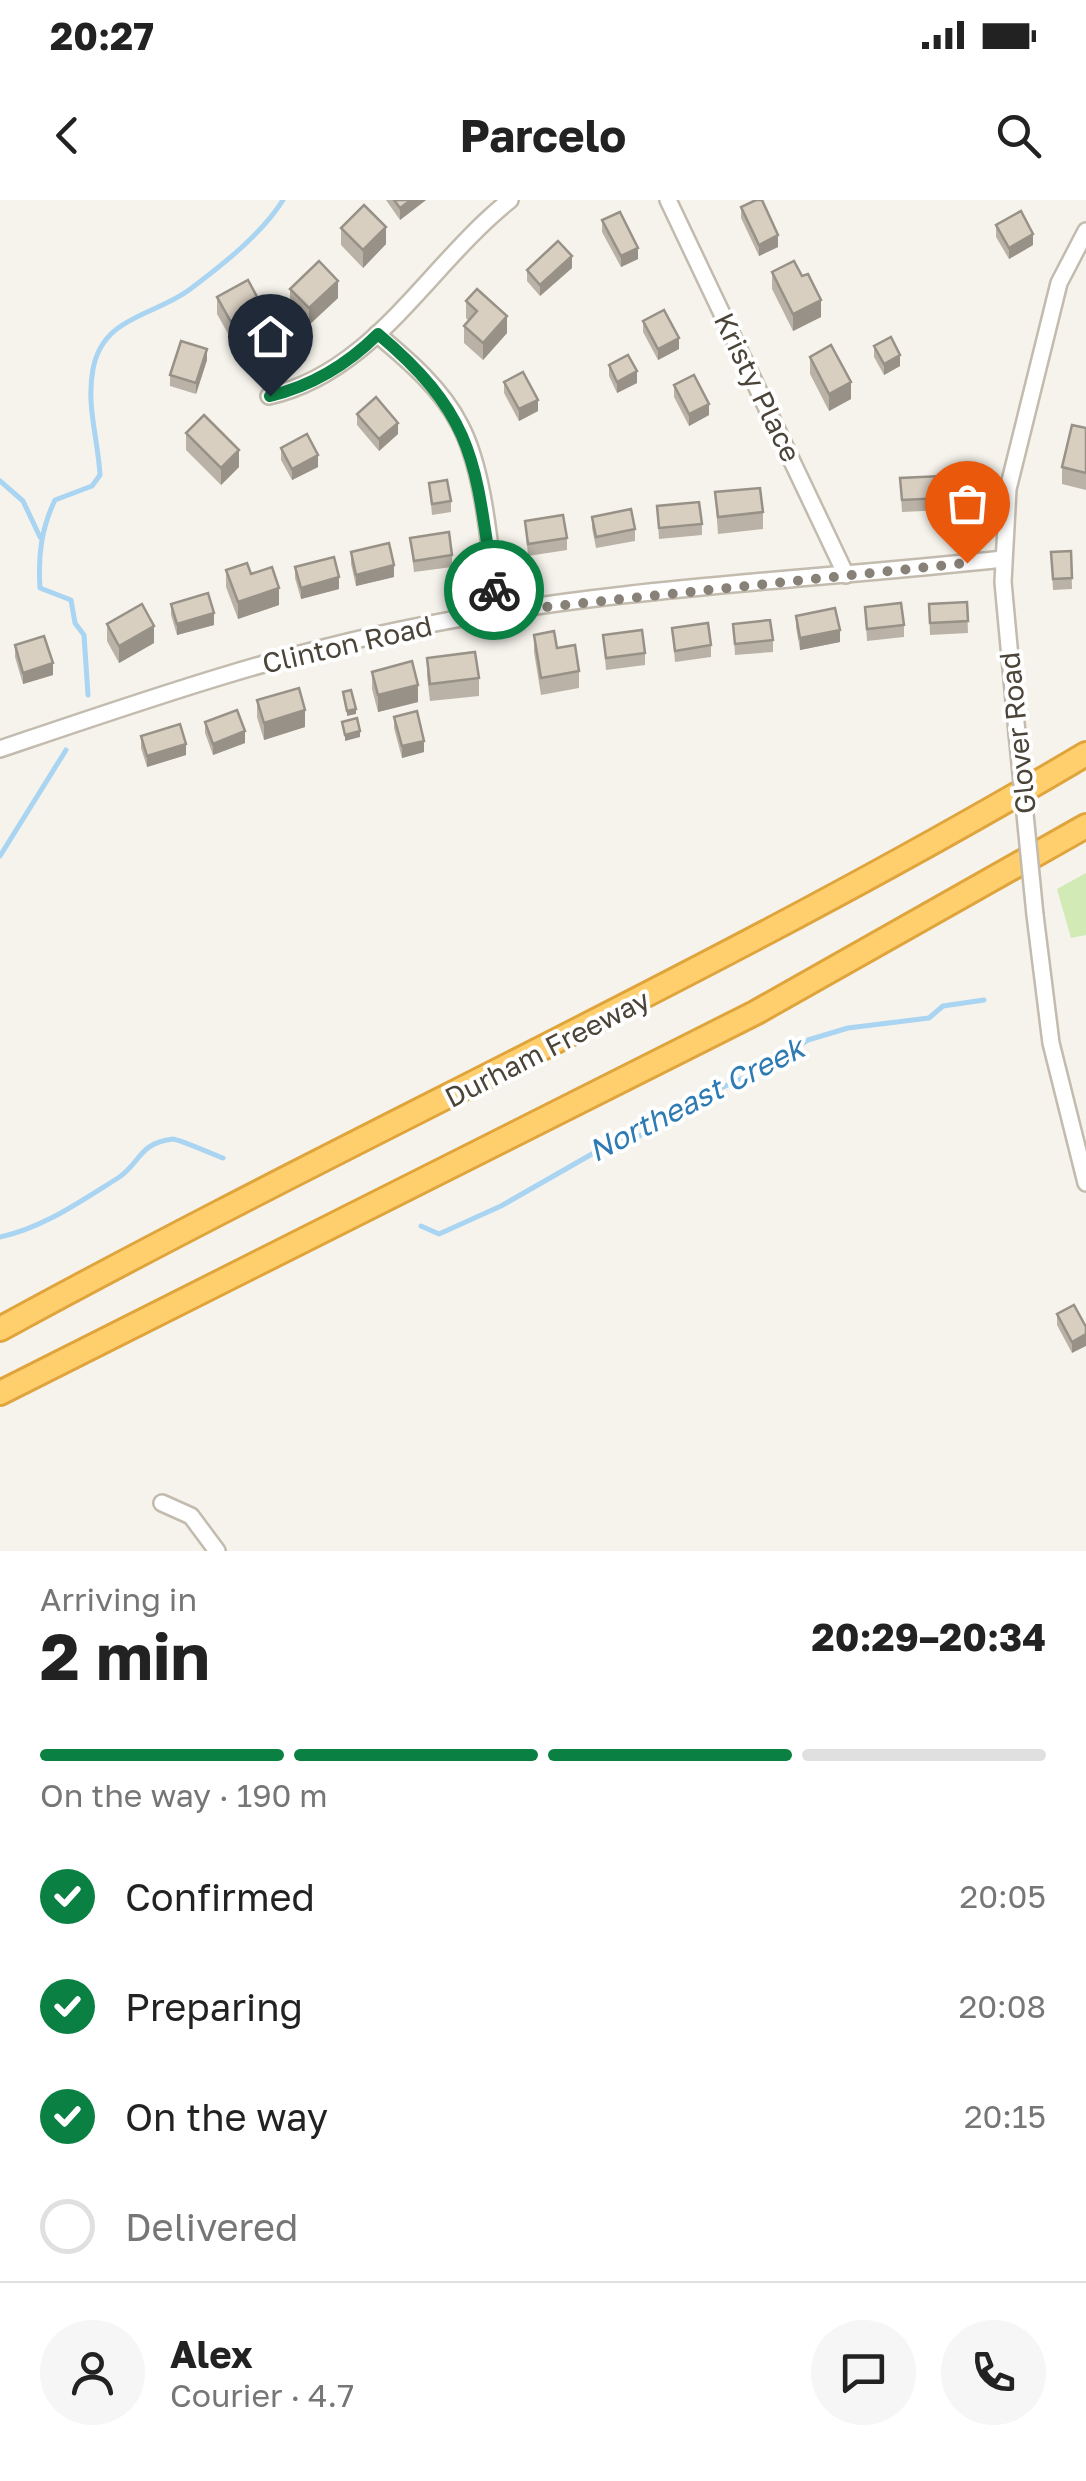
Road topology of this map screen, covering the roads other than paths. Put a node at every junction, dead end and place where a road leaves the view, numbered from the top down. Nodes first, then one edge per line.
1 (510, 200) edge
2 (668, 200) edge
3 (1086, 231) edge
4 (378, 334) junction
5 (270, 396) dead end
6 (1002, 559) junction
7 (846, 574) junction
8 (498, 612) junction
9 (0, 748) edge
10 (1086, 754) edge
11 (1086, 826) edge
12 (1086, 1183) edge
13 (0, 1329) edge
14 (0, 1393) edge
15 (162, 1503) dead end
16 (217, 1551) edge

1 - 4 street
2 - 7 street, Kristy Place
3 - 6 street, Glover Road
4 - 5 street
4 - 8 street
6 - 7 street, Clinton Road
6 - 12 street, Glover Road, bridge
7 - 8 street, Clinton Road
8 - 9 street, Clinton Road
10 - 13 highway, Durham Freeway
11 - 14 highway
15 - 16 street

